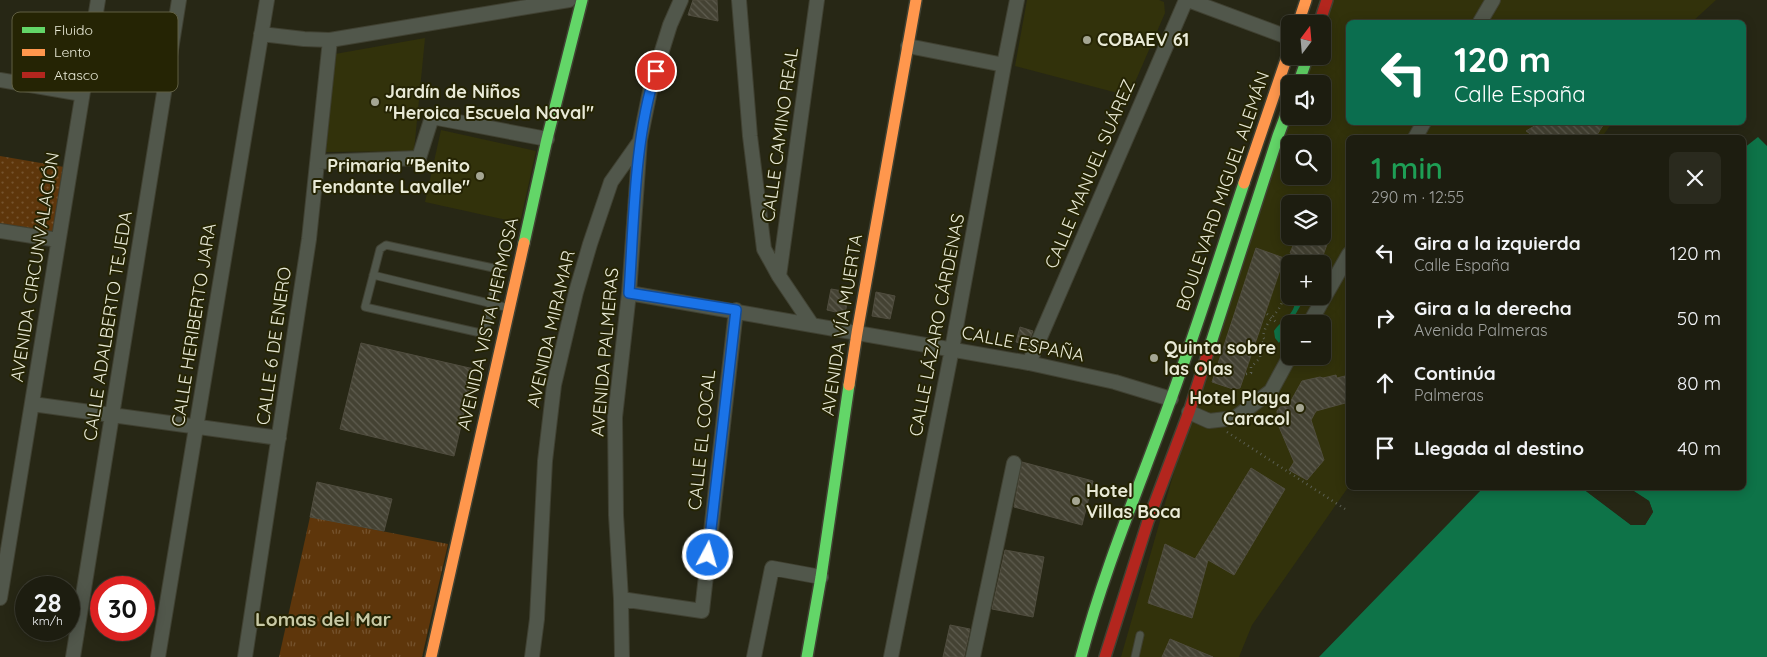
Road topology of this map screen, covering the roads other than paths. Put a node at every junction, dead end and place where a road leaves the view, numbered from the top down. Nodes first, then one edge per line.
1 (267, 0) edge
2 (569, 0) edge
3 (582, 0) edge
4 (681, 0) edge
5 (739, 0) edge
6 (817, 0) edge
7 (916, 0) edge
8 (1017, 0) edge
9 (1187, 0) edge
10 (1306, 0) edge
11 (1327, 0) edge
12 (1493, 0) edge
13 (1301, 15) edge
14 (1322, 15) edge
15 (1481, 20) edge
16 (261, 34) junction
17 (1281, 35) edge
18 (330, 40) junction
19 (908, 46) junction
20 (1004, 65) junction
21 (1284, 65) edge
22 (70, 92) edge
23 (164, 92) edge
24 (82, 94) joint
25 (1282, 125) edge
26 (547, 139) junction
27 (640, 140) junction
28 (318, 162) junction
29 (0, 231) edge
30 (58, 240) junction
31 (1346, 259) edge
32 (373, 275) junction
33 (779, 276) junction
34 (629, 293) junction
35 (492, 304) junction
36 (509, 308) junction
37 (736, 310) junction
38 (1314, 315) edge
39 (812, 325) junction
40 (857, 333) junction
41 (952, 349) junction
42 (1029, 363) junction
43 (1285, 365) edge
44 (1171, 399) junction
45 (32, 404) junction
46 (1189, 412) junction
47 (113, 415) junction
48 (196, 427) junction
49 (280, 438) junction
50 (1014, 463) dead end
51 (821, 577) junction
52 (0, 598) edge
53 (621, 599) junction
54 (1140, 635) dead end
55 (73, 657) edge
56 (158, 657) edge
57 (245, 657) edge
58 (431, 657) edge
59 (532, 657) edge
60 (622, 657) edge
61 (754, 657) edge
62 (807, 657) edge
63 (891, 657) edge
64 (973, 657) edge
65 (1081, 657) edge
66 (1105, 657) edge
67 (1135, 657) edge

1 - 16 street, CALLE HERIBERTO JARA
2 - 18 street
3 - 26 street, AVENIDA VISTA HERMOSA
4 - 27 street, AVENIDA PALMERAS
5 - 33 street
6 - 33 street, CALLE CAMINO REAL
7 - 19 street, AVENIDA VÍA MUERTA
8 - 20 street, CALLE LÁZARO CÁRDENAS
9 - 17 street
9 - 42 street, CALLE MANUEL SUÁREZ
10 - 13 street
11 - 14 street
12 - 15 street
16 - 18 street
16 - 48 street, CALLE HERIBERTO JARA
18 - 28 street, CALLE 6 DE ENERO
19 - 20 street
19 - 40 street, AVENIDA VÍA MUERTA
20 - 41 street, CALLE LÁZARO CÁRDENAS
21 - 44 street, BOULEVARD MIGUEL ALEMÁN
22 - 24 street
23 - 47 street, CALLE ADALBERTO TEJEDA
24 - 30 street, AVENIDA CIRCUNVALACIÓN
25 - 46 street, BOULEVARD MIGUEL ALEMÁN
26 - 28 street
26 - 36 street, AVENIDA VISTA HERMOSA
27 - 34 street, AVENIDA PALMERAS
27 - 59 street, AVENIDA MIRAMAR
28 - 49 street, CALLE 6 DE ENERO
29 - 30 street
30 - 45 street, AVENIDA CIRCUNVALACIÓN
31 - 38 street
32 - 35 lane
32 - 35 lane
32 - 35 lane
33 - 39 street
34 - 37 street, CALLE ESPAÑA
34 - 53 street, AVENIDA PALMERAS
35 - 36 lane
36 - 58 street, AVENIDA VISTA HERMOSA
37 - 39 street, CALLE ESPAÑA
37 - 53 street, CALLE EL COCAL
39 - 40 street, CALLE ESPAÑA
40 - 41 street, CALLE ESPAÑA
40 - 51 street, AVENIDA VÍA MUERTA
41 - 42 street, CALLE ESPAÑA
41 - 63 street, CALLE LÁZARO CÁRDENAS
42 - 44 street, CALLE ESPAÑA
43 - 46 street
44 - 65 street, BOULEVARD MIGUEL ALEMÁN
45 - 47 street
45 - 52 street, AVENIDA CIRCUNVALACIÓN
46 - 66 street, BOULEVARD MIGUEL ALEMÁN
47 - 48 street
47 - 55 street, CALLE ADALBERTO TEJEDA
48 - 49 street
48 - 56 street, CALLE HERIBERTO JARA
49 - 57 street, CALLE 6 DE ENERO
50 - 64 street
51 - 61 street
51 - 62 street, AVENIDA VÍA MUERTA
53 - 60 street, AVENIDA PALMERAS
54 - 67 lane

